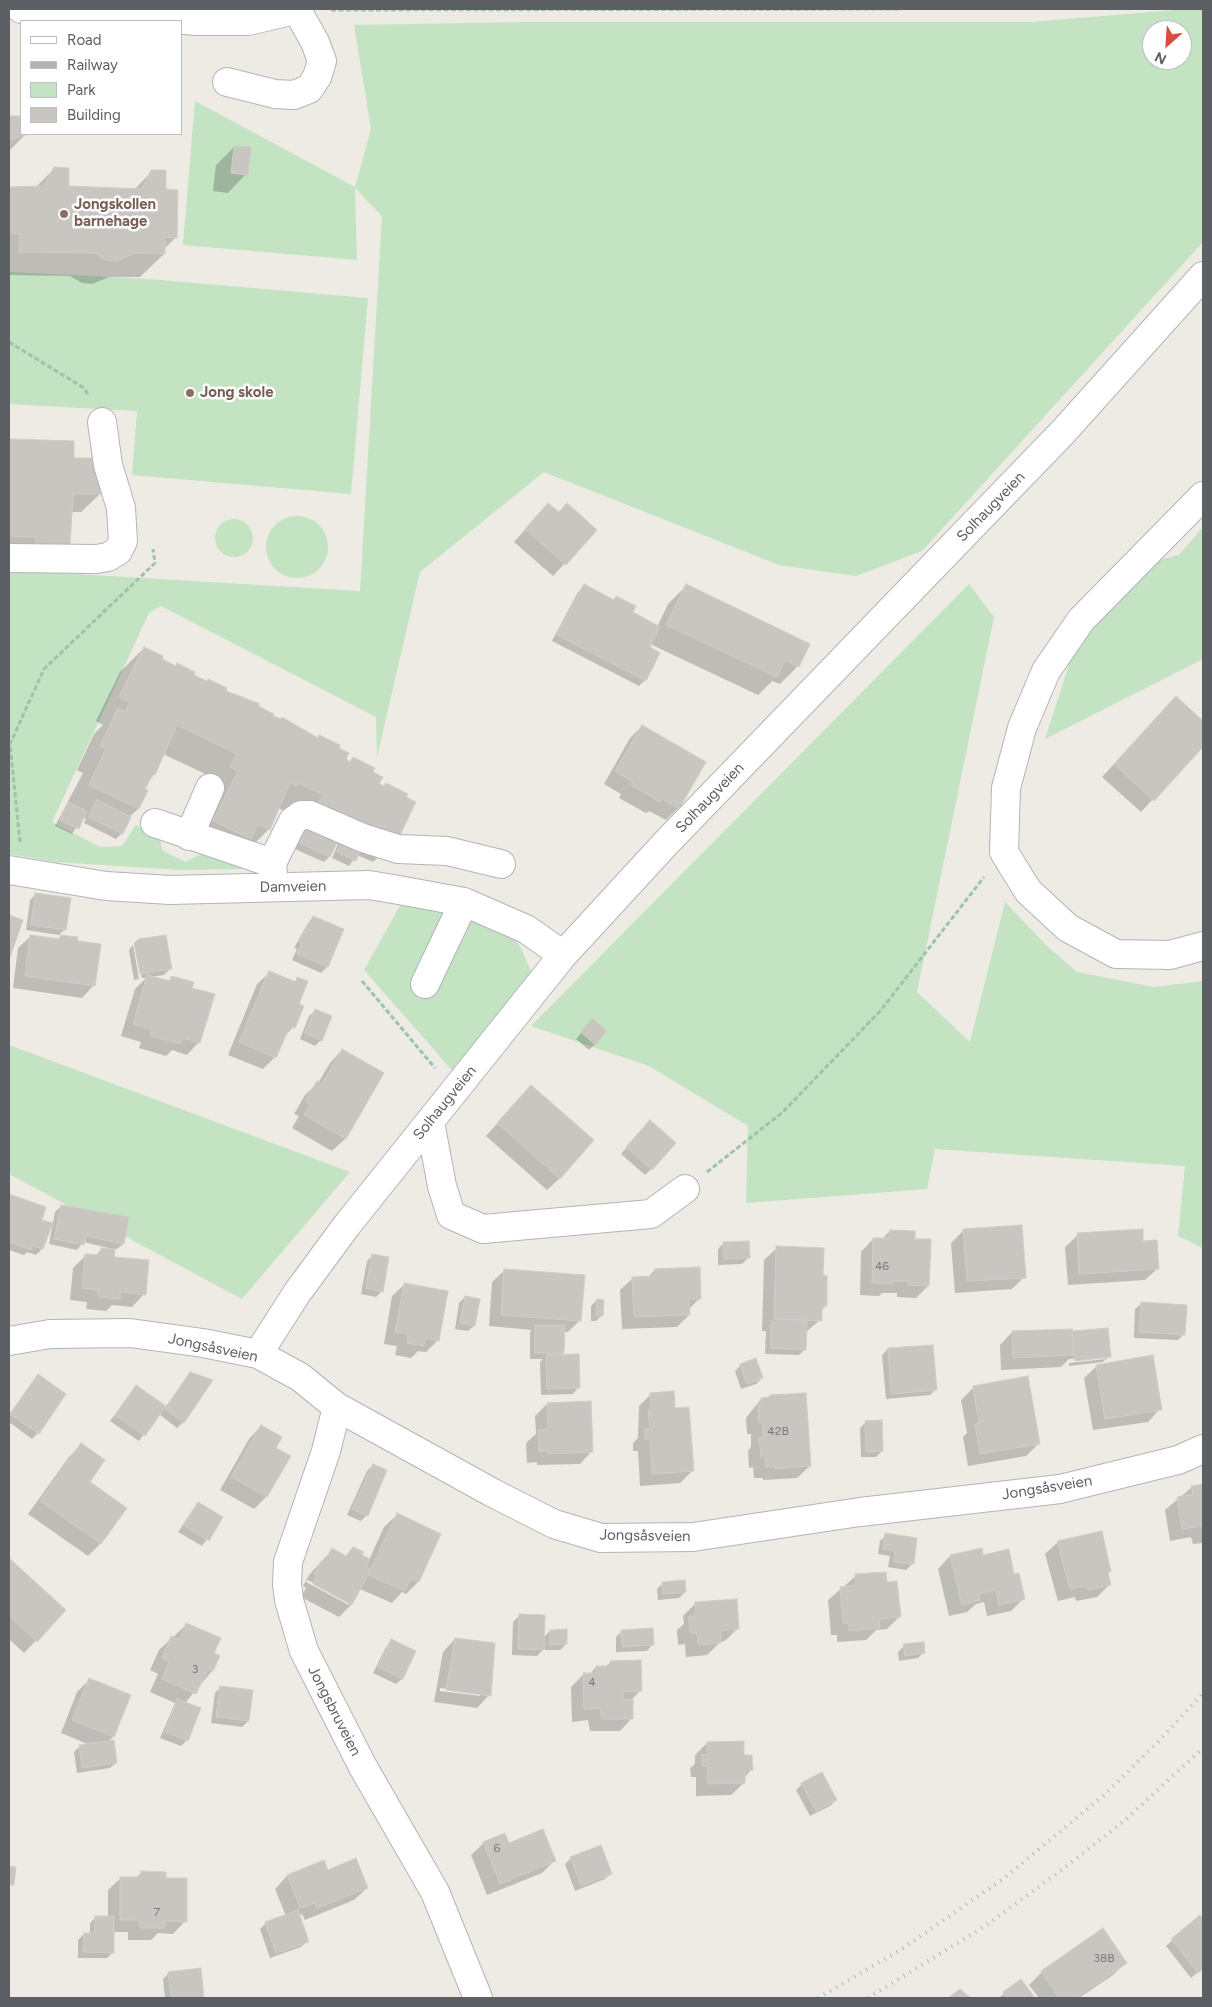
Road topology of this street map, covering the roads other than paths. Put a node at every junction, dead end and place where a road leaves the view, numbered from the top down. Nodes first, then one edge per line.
1 (21, 9) edge
2 (298, 10) edge
3 (227, 82) dead end
4 (1203, 276) edge
5 (102, 422) road end
6 (1203, 496) edge
7 (9, 558) edge
8 (210, 788) dead end
9 (155, 823) dead end
10 (189, 836) junction
11 (501, 864) dead end
12 (16, 871) edge
13 (273, 875) junction
14 (464, 902) junction
15 (1203, 946) edge
16 (563, 955) junction
17 (425, 984) dead end
18 (430, 1122) junction
19 (685, 1189) road end
20 (9, 1341) edge
21 (258, 1354) junction
22 (337, 1407) junction
23 (1203, 1449) edge
24 (478, 1998) edge

1 - 2 street
2 - 3 street
4 - 16 street, Solhaugveien
5 - 7 street
6 - 15 street
8 - 10 street
9 - 10 street
10 - 13 street
11 - 13 street
12 - 13 street, Damveien
13 - 14 street, Damveien
14 - 16 street, Damveien
14 - 17 street
16 - 18 street, Solhaugveien
18 - 19 street
18 - 21 street, Solhaugveien
20 - 21 street, Jongsåsveien
21 - 22 street, Jongsåsveien
22 - 23 street, Jongsåsveien
22 - 24 street, Jongsbruveien

